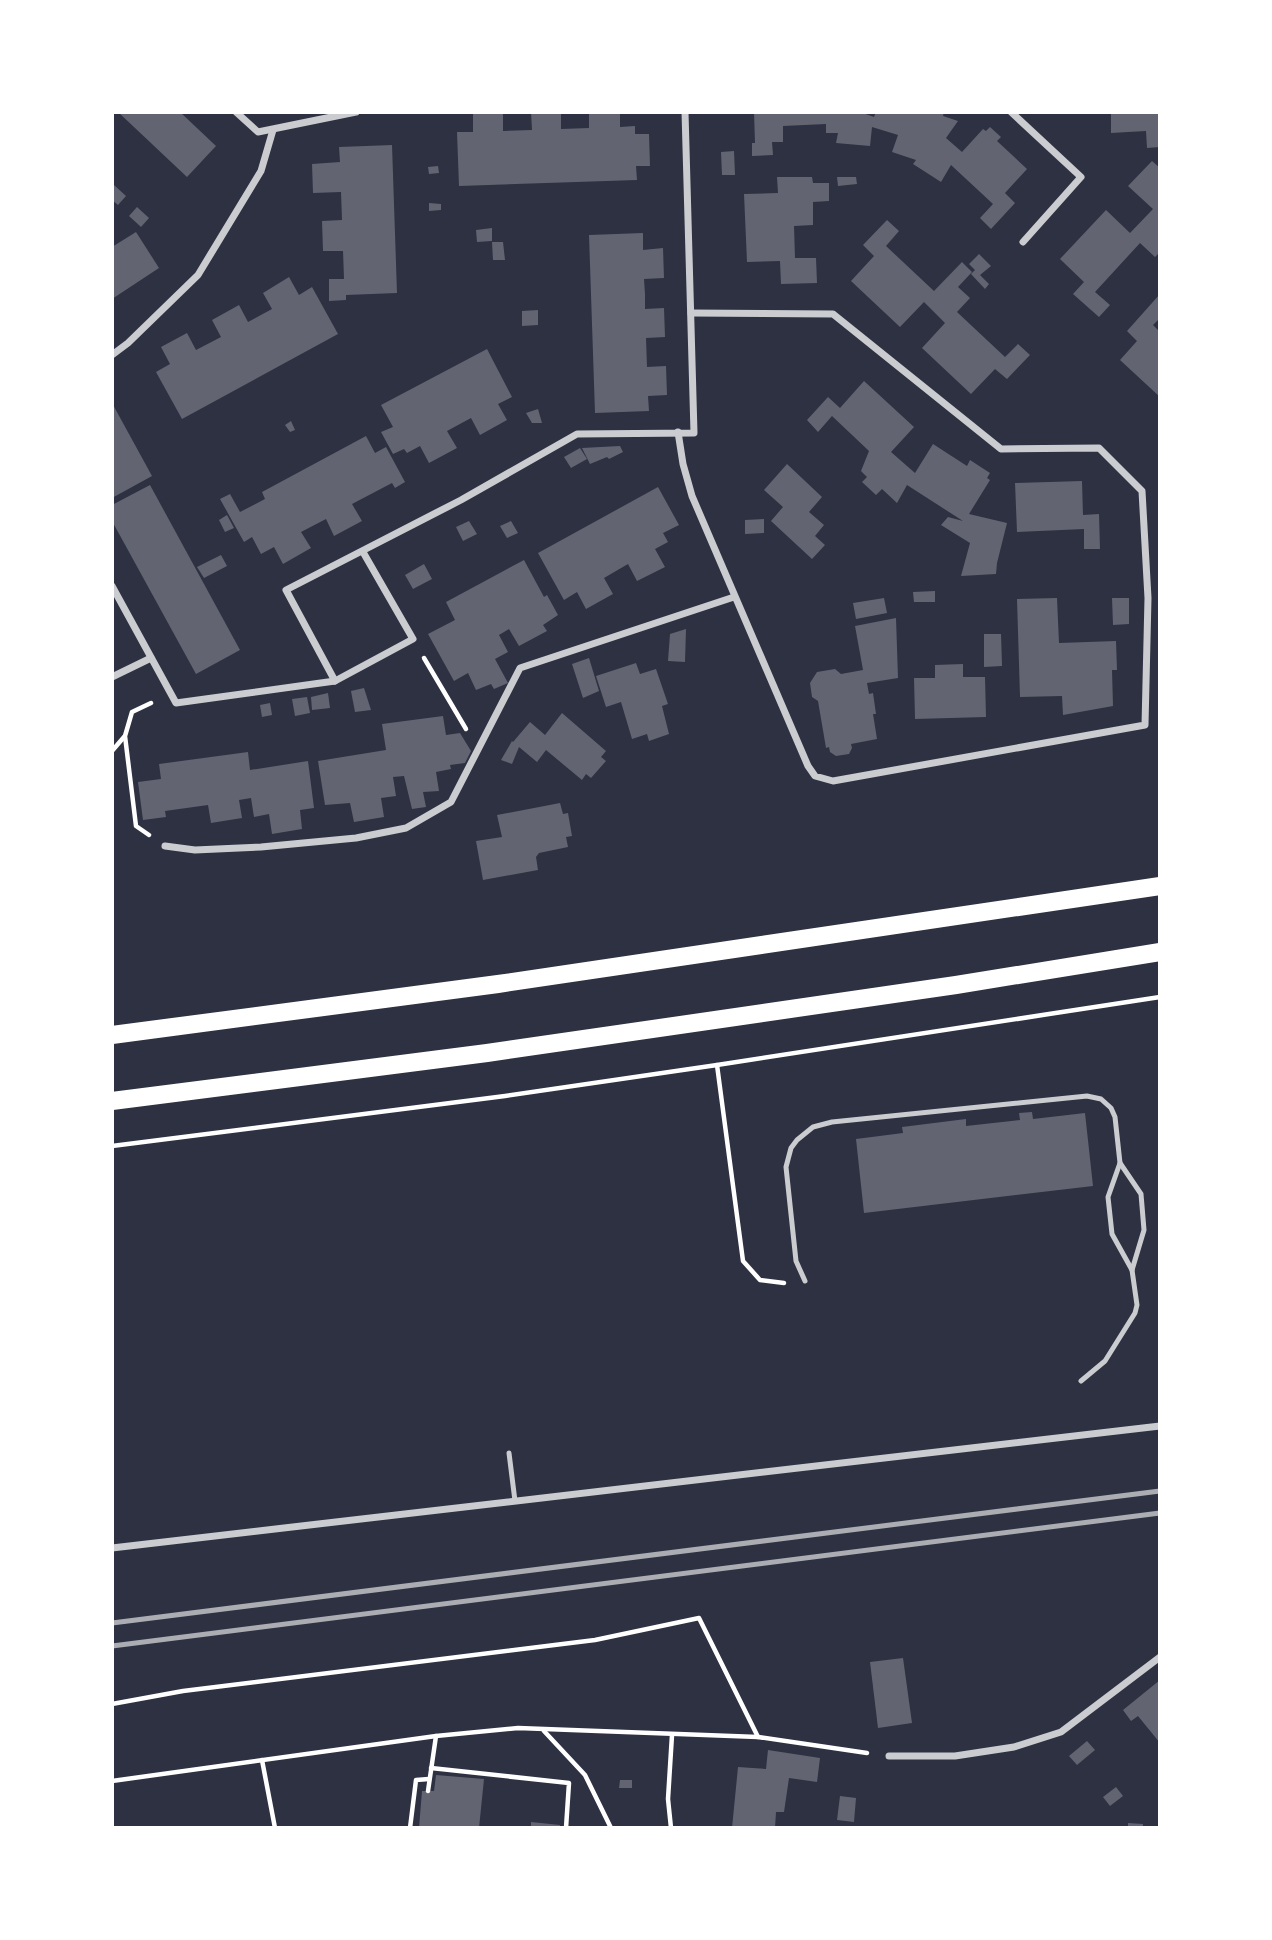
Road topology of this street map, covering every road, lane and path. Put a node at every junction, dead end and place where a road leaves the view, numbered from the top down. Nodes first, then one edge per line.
1 (236, 112) edge
2 (356, 112) edge
3 (685, 112) edge
4 (1012, 112) edge
5 (273, 130) junction
6 (1023, 242) dead end
7 (691, 313) junction
8 (112, 355) edge
9 (678, 432) junction
10 (363, 552) junction
11 (112, 586) edge
12 (734, 597) junction
13 (413, 639) junction
14 (151, 658) junction
15 (112, 677) edge
16 (335, 681) junction
17 (171, 693) junction
18 (125, 736) junction
19 (478, 749) junction
20 (112, 751) edge
21 (165, 846) joint
22 (1160, 886) edge
23 (1160, 952) edge
24 (1160, 997) edge
25 (112, 1035) edge
26 (718, 1065) junction
27 (112, 1101) edge
28 (112, 1146) edge
29 (1120, 1163) junction
30 (1132, 1270) junction
31 (804, 1281) joint
32 (1081, 1381) dead end
33 (1160, 1426) edge
34 (509, 1453) dead end
35 (515, 1501) junction
36 (112, 1548) edge
37 (1160, 1657) edge
38 (112, 1704) edge
39 (543, 1730) junction
40 (672, 1734) junction
41 (436, 1736) junction
42 (758, 1737) junction
43 (889, 1756) joint
44 (262, 1760) junction
45 (431, 1769) junction
46 (429, 1779) junction
47 (112, 1781) edge
48 (428, 1791) dead end
49 (275, 1828) edge
50 (410, 1828) edge
51 (566, 1828) edge
52 (611, 1828) edge
53 (671, 1828) edge

1 - 5 street
2 - 5 street
3 - 7 street
4 - 6 street
5 - 8 street
7 - 9 street
7 - 12 street
9 - 10 street
9 - 12 street
10 - 13 street
10 - 16 street
11 - 14 street
12 - 19 street
13 - 16 street
13 - 19 path
14 - 15 street
14 - 17 street
16 - 17 street
17 - 18 path
18 - 20 path
18 - 21 path
19 - 21 street
22 - 25 main road
23 - 27 main road
24 - 26 path
26 - 28 path
26 - 31 path
29 - 30 lane
29 - 30 lane
29 - 31 lane
30 - 32 lane
33 - 35 street
34 - 35 lane
35 - 36 street
37 - 43 street
38 - 42 path
39 - 40 path
39 - 41 path
39 - 52 path
40 - 42 path
40 - 53 path
41 - 44 path
41 - 45 path
42 - 43 path
44 - 47 path
44 - 49 path
45 - 46 path
45 - 51 path
46 - 48 path
46 - 50 path

